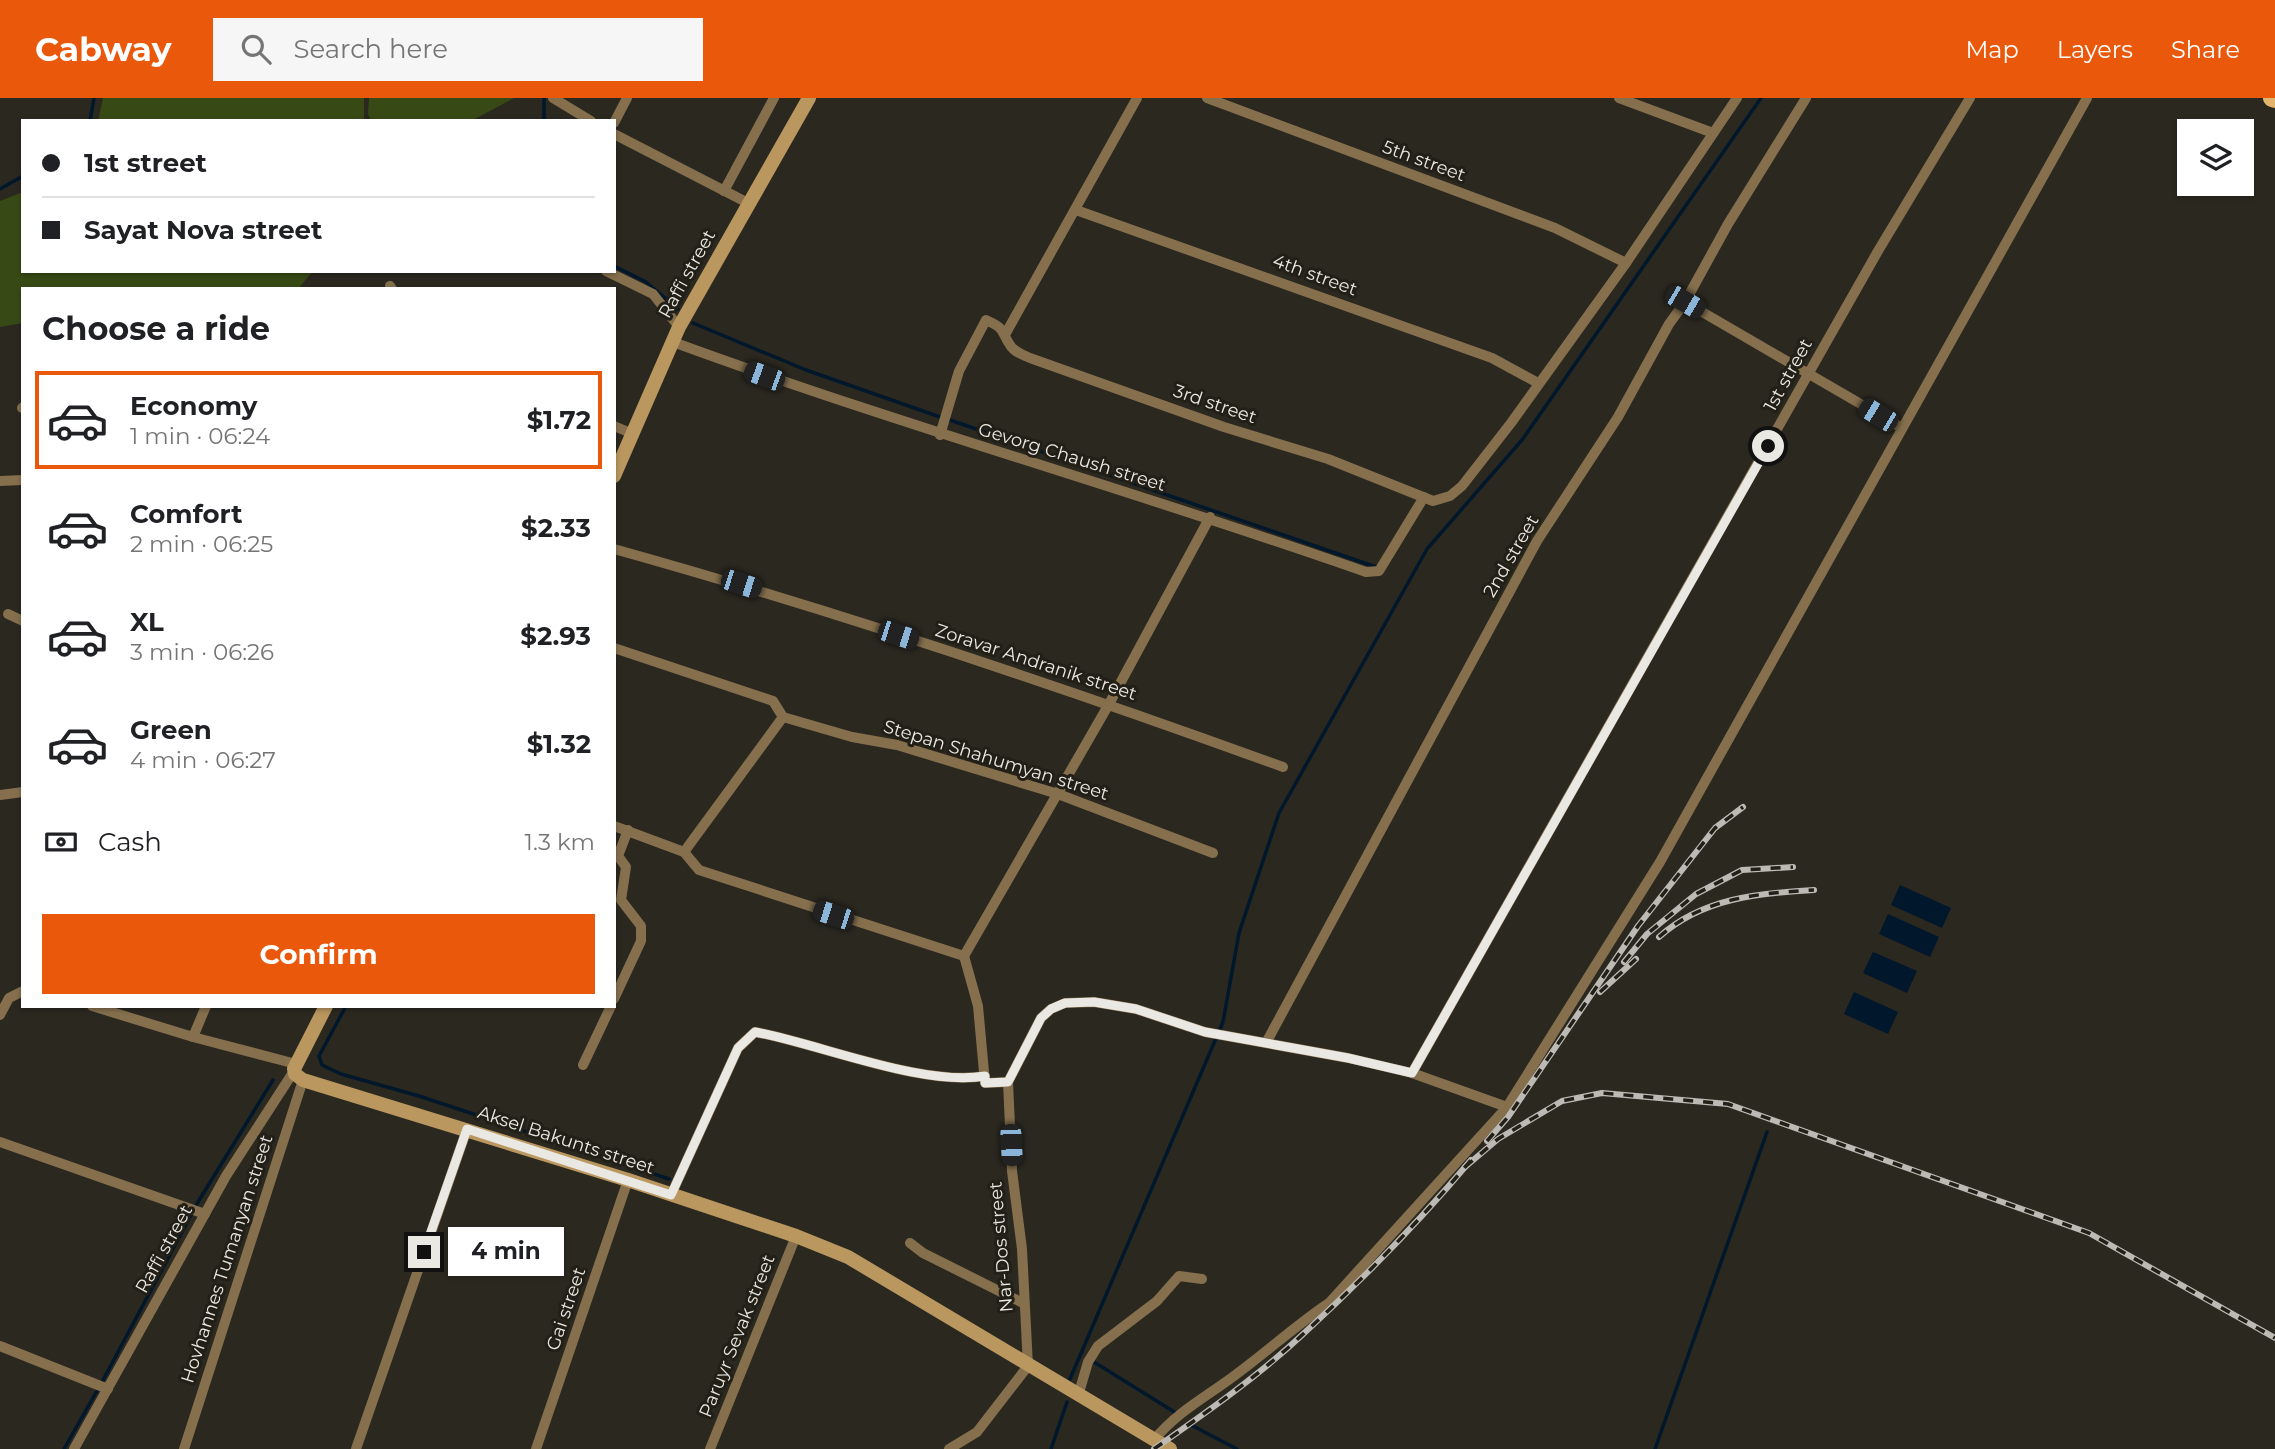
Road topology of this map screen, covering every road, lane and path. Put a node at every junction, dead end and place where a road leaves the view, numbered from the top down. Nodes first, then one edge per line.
1 (553, 98) edge
2 (627, 98) edge
3 (774, 98) edge
4 (809, 98) edge
5 (1137, 98) edge
6 (1207, 98) edge
7 (1619, 98) edge
8 (1737, 98) edge
9 (1806, 98) edge
10 (1969, 98) edge
11 (2087, 98) edge
12 (588, 119) edge
13 (616, 119) edge
14 (1713, 132) junction
15 (616, 135) edge
16 (724, 191) junction
17 (748, 203) junction
18 (1076, 210) junction
19 (1626, 263) junction
20 (610, 273) edge
21 (1685, 302) junction
22 (679, 327) junction
23 (1006, 333) junction
24 (673, 342) junction
25 (1809, 374) junction
26 (1538, 383) junction
27 (616, 427) edge
28 (1902, 428) junction
29 (633, 434) junction
30 (940, 435) junction
31 (616, 472) edge
32 (21, 480) edge
33 (0, 481) edge
34 (1424, 497) junction
35 (1210, 517) junction
36 (616, 551) edge
37 (8, 614) dead end
38 (21, 620) edge
39 (616, 649) edge
40 (1109, 704) junction
41 (783, 718) junction
42 (1283, 767) dead end
43 (21, 792) edge
44 (0, 794) edge
45 (1058, 794) junction
46 (616, 827) edge
47 (628, 830) junction
48 (684, 852) junction
49 (1213, 853) dead end
50 (616, 855) edge
51 (964, 956) junction
52 (21, 992) edge
53 (616, 995) edge
54 (99, 1008) edge
55 (205, 1008) edge
56 (325, 1008) edge
57 (610, 1008) edge
58 (0, 1015) edge
59 (193, 1037) junction
60 (1266, 1043) junction
61 (583, 1065) dead end
62 (297, 1072) junction
63 (1412, 1073) junction
64 (985, 1076) junction
65 (1008, 1082) junction
66 (1507, 1107) junction
67 (467, 1129) junction
68 (0, 1142) edge
69 (628, 1180) junction
70 (671, 1195) junction
71 (205, 1214) junction
72 (796, 1236) junction
73 (910, 1243) dead end
74 (1202, 1279) dead end
75 (1024, 1303) junction
76 (0, 1346) edge
77 (1028, 1366) junction
78 (102, 1387) junction
79 (1078, 1396) junction
80 (1154, 1440) junction
81 (74, 1449) edge
82 (184, 1449) edge
83 (356, 1449) edge
84 (536, 1449) edge
85 (710, 1449) edge
86 (949, 1449) edge
87 (1170, 1449) edge

1 - 12 street
2 - 13 street
3 - 16 street
4 - 17 main road, Raffi street
5 - 18 street
6 - 19 street, 5th street
7 - 14 street
8 - 14 street
9 - 21 street, 2nd street
10 - 25 street, 1st street
11 - 28 street
14 - 19 street
15 - 16 street
16 - 17 street
17 - 22 main road, Raffi street
18 - 23 street
18 - 26 street, 4th street
19 - 26 street
20 - 22 street
21 - 25 street
21 - 60 street, 2nd street
22 - 24 main road, Raffi street
23 - 30 street
23 - 34 street, 3rd street
24 - 29 main road, Raffi street
24 - 30 street, Gevorg Chaush street
25 - 28 street
25 - 63 street, 1st street
26 - 34 street
27 - 29 street
28 - 66 street
29 - 31 main road, Raffi street
30 - 35 street, Gevorg Chaush street
32 - 33 street
34 - 35 street, Gevorg Chaush street
35 - 40 street
36 - 40 street, Zoravar Andranik street
37 - 38 street
39 - 41 street, Stepan Shahumyan street
40 - 42 street, Zoravar Andranik street
40 - 45 street
41 - 45 street, Stepan Shahumyan street
41 - 48 street
43 - 44 street
45 - 49 street, Stepan Shahumyan street
45 - 51 street
46 - 47 street
47 - 48 street
47 - 50 street
48 - 51 street
50 - 53 street
51 - 64 street
52 - 58 street
54 - 59 street
55 - 59 street
56 - 62 main road, Raffi street
57 - 61 street
59 - 62 street
60 - 63 street
60 - 65 street
62 - 67 main road, Aksel Bakunts street
62 - 71 street, Raffi street
62 - 82 street, Hovhannes Tumanyan street
63 - 66 street
64 - 65 street
64 - 70 street
65 - 75 street, Nar-Dos street
66 - 80 street
67 - 69 main road, Aksel Bakunts street
67 - 83 street
68 - 71 street
69 - 70 main road, Aksel Bakunts street
69 - 84 street, Gai street
70 - 72 main road, Aksel Bakunts street
71 - 78 street, Raffi street
72 - 77 main road, Aksel Bakunts street
72 - 85 street, Paruyr Sevak street
73 - 75 street
74 - 79 street
75 - 77 street, Nar-Dos street
76 - 78 street
77 - 79 main road, Aksel Bakunts street
77 - 86 street
78 - 81 street, Raffi street
79 - 80 main road, Aksel Bakunts street
80 - 87 main road, Aksel Bakunts street

